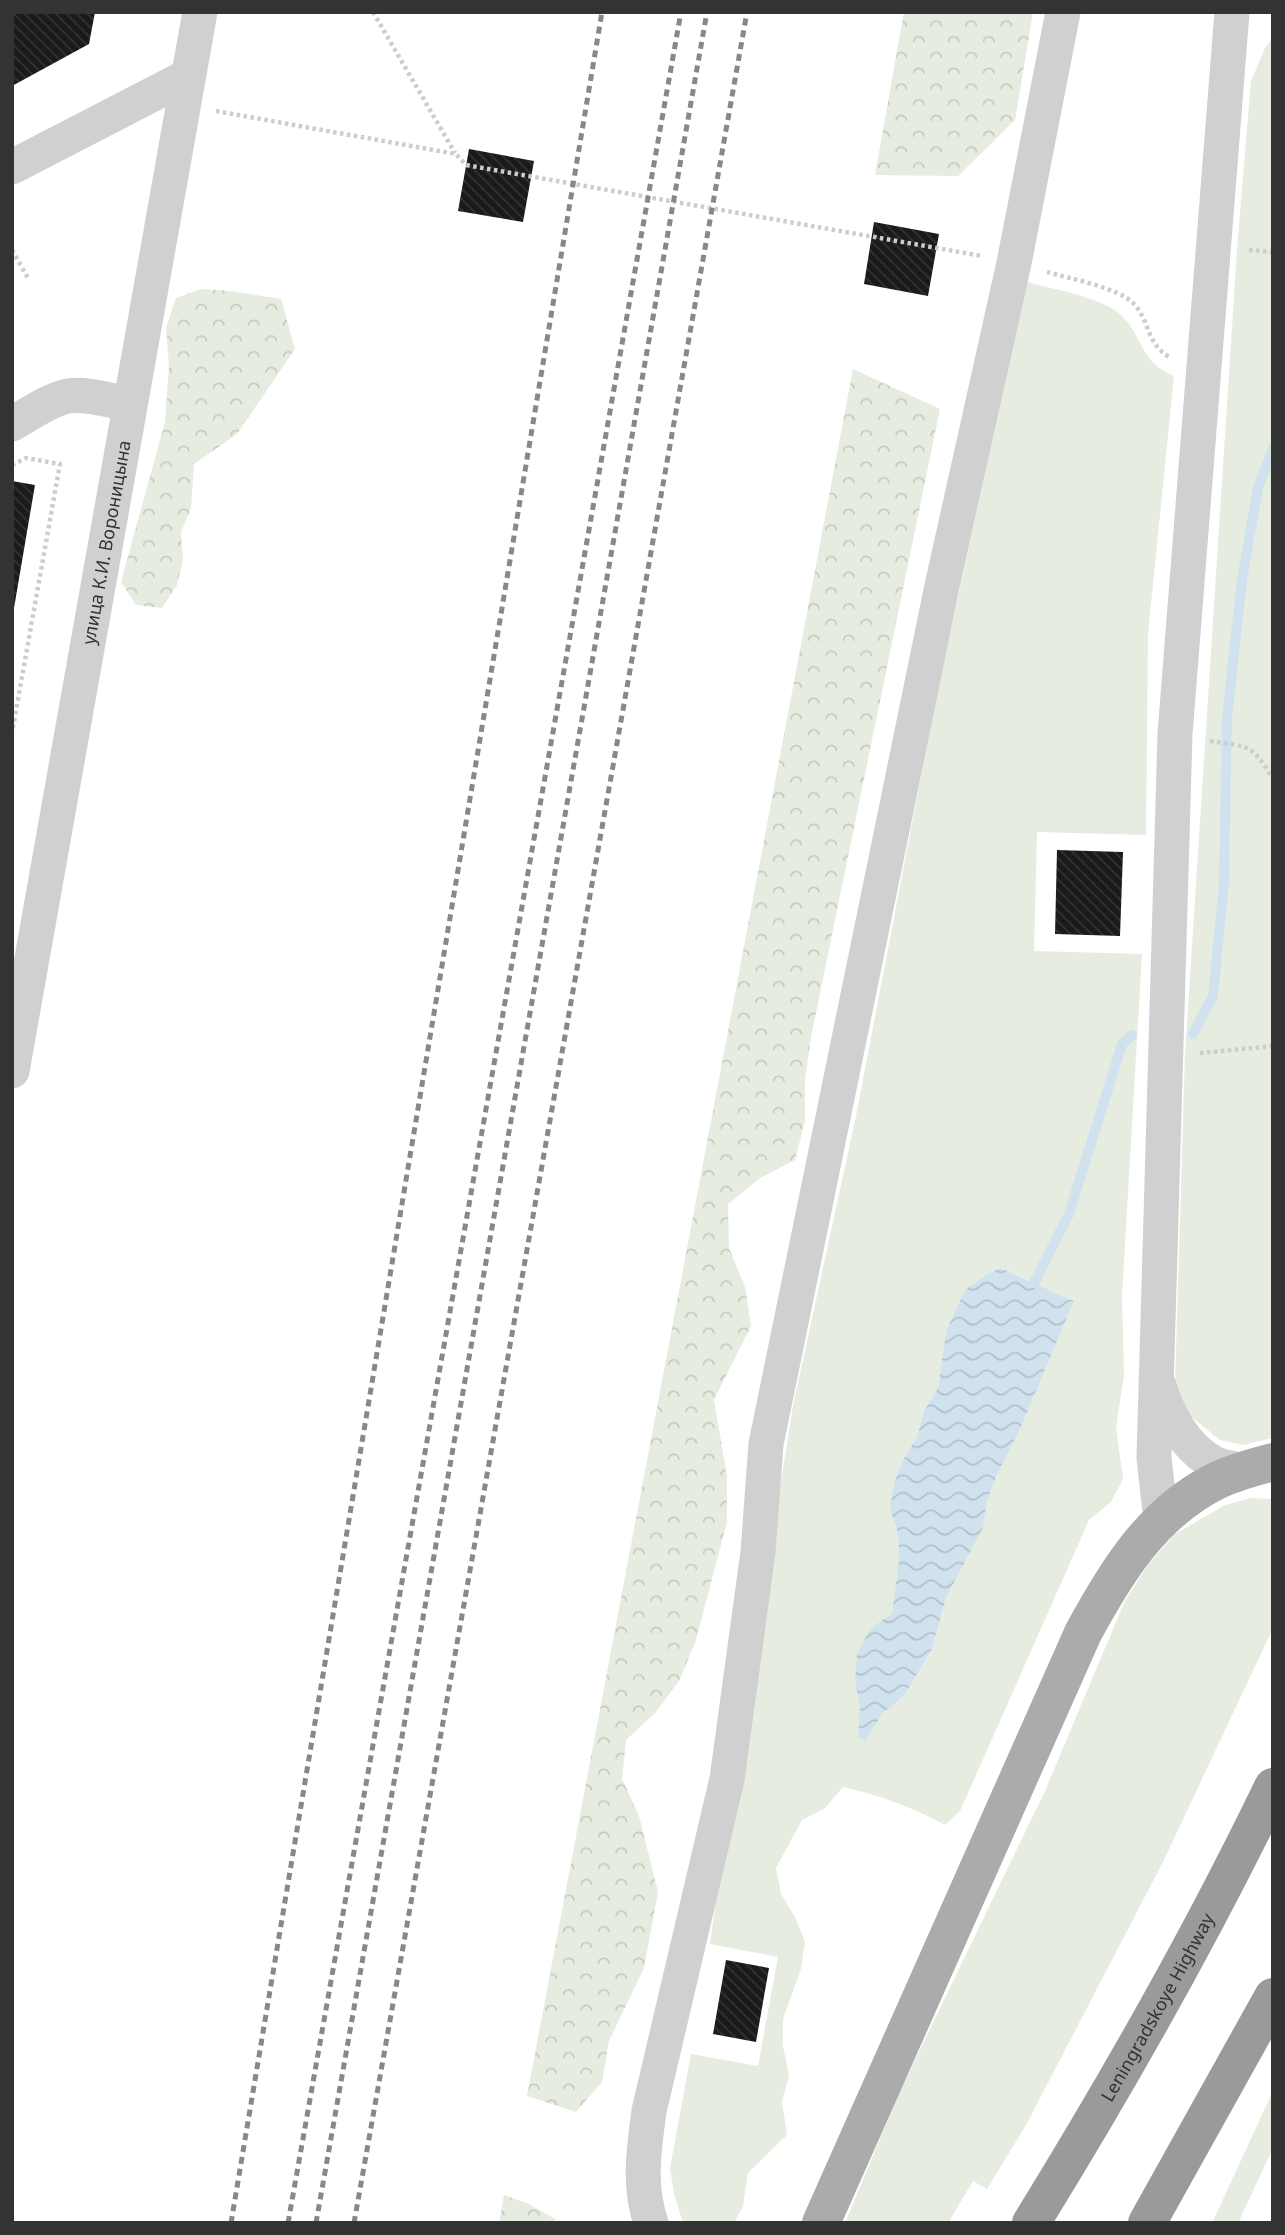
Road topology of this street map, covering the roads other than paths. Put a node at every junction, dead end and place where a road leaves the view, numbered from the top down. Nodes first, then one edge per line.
1 (200, 12) edge
2 (1063, 12) edge
3 (1232, 12) edge
4 (186, 91) junction
5 (12, 167) edge
6 (130, 404) junction
7 (12, 424) edge
8 (12, 1071) edge
9 (1156, 1376) junction
10 (1262, 1468) edge
11 (1161, 1520) junction
12 (1273, 1787) edge
13 (1273, 1997) edge
14 (651, 2223) edge
15 (821, 2223) edge
16 (1031, 2223) edge
17 (1147, 2223) edge

1 - 4 street, улица К.И. Вороницына
2 - 14 street
3 - 9 street
4 - 5 street
4 - 6 street, улица К.И. Вороницына
6 - 7 street
6 - 8 street, улица К.И. Вороницына
9 - 10 street
9 - 11 street
10 - 11 main road
11 - 15 main road
12 - 16 highway, Leningradskoye Highway
13 - 17 highway

